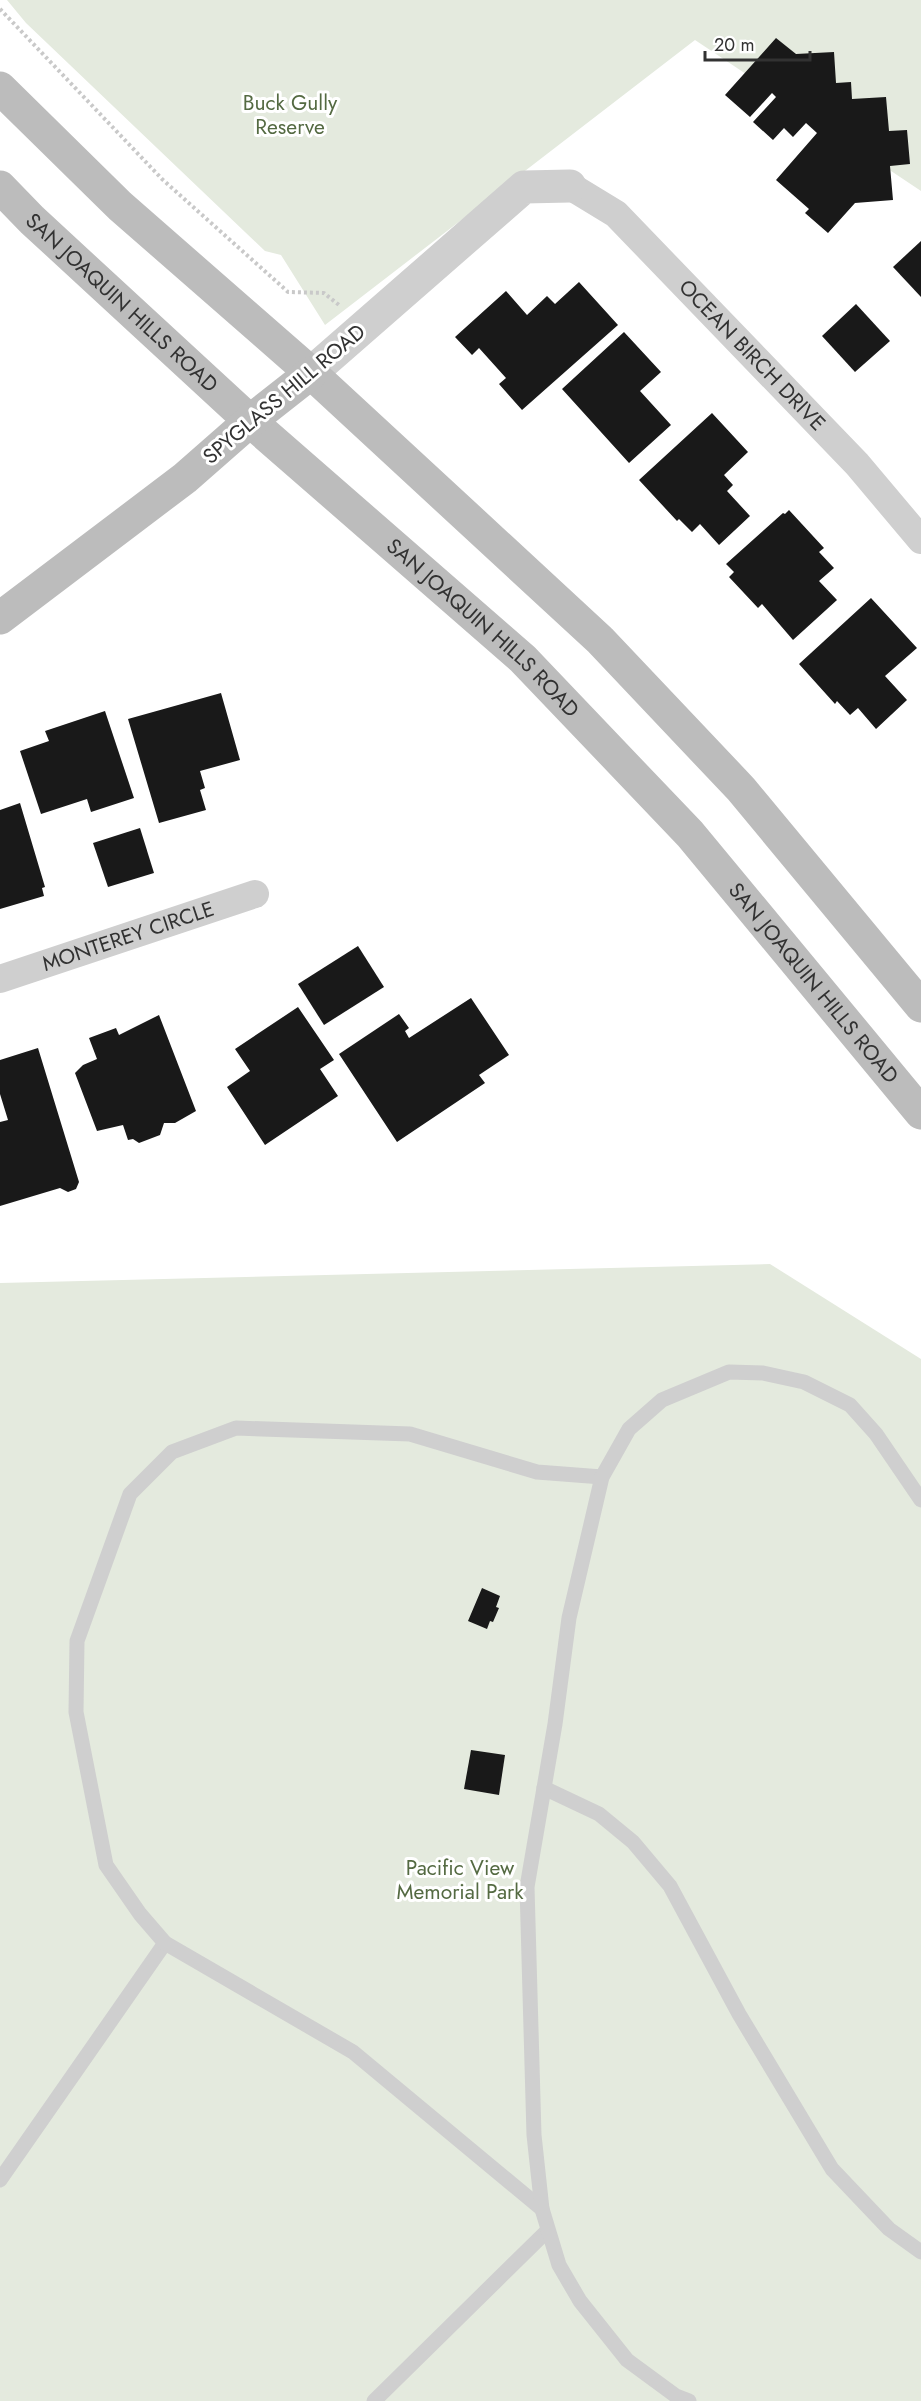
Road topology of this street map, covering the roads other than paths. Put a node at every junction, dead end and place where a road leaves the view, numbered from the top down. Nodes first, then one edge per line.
1 (0, 88) edge
2 (570, 186) joint
3 (0, 187) edge
4 (311, 374) junction
5 (250, 421) junction
6 (921, 540) edge
7 (0, 618) edge
8 (255, 894) dead end
9 (0, 980) edge
10 (921, 1006) edge
11 (921, 1113) edge
12 (602, 1477) junction
13 (921, 1500) edge
14 (544, 1788) junction
15 (165, 1943) junction
16 (0, 2180) edge
17 (542, 2209) junction
18 (547, 2231) junction
19 (921, 2252) edge
20 (374, 2401) edge
21 (689, 2401) edge

1 - 4 main road
2 - 4 street, SPYGLASS HILL ROAD
2 - 6 street, OCEAN BIRCH DRIVE
3 - 5 main road, SAN JOAQUIN HILLS ROAD
4 - 5 main road, SPYGLASS HILL ROAD
4 - 10 main road
5 - 7 main road, SPYGLASS HILL ROAD
5 - 11 main road, SAN JOAQUIN HILLS ROAD
8 - 9 street, MONTEREY CIRCLE
12 - 13 lane
12 - 14 lane
12 - 15 lane
14 - 17 lane
14 - 19 lane
15 - 16 lane
15 - 17 lane
17 - 18 lane
18 - 20 lane
18 - 21 lane

